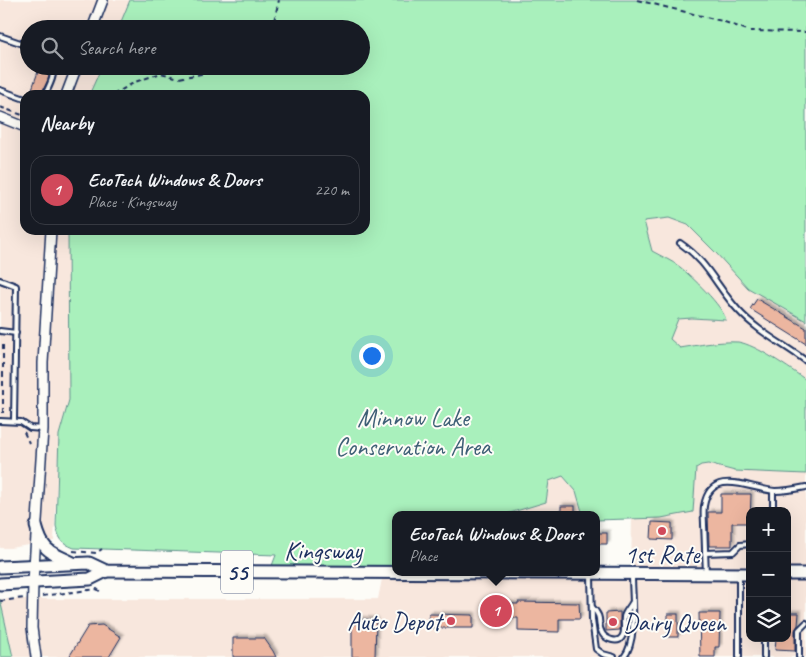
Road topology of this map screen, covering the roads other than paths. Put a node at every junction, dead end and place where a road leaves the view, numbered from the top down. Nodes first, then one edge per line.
1 (103, 0) edge
2 (95, 20) edge
3 (0, 36) edge
4 (20, 43) edge
5 (53, 75) edge
6 (74, 75) edge
7 (0, 90) edge
8 (47, 90) edge
9 (68, 90) edge
10 (20, 97) edge
11 (0, 117) edge
12 (20, 125) edge
13 (51, 235) edge
14 (680, 243) dead end
15 (0, 280) edge
16 (0, 331) edge
17 (16, 333) junction
18 (806, 361) edge
19 (14, 420) junction
20 (0, 421) edge
21 (42, 429) junction
22 (806, 487) edge
23 (773, 491) junction
24 (773, 507) edge
25 (36, 526) junction
26 (746, 544) edge
27 (705, 552) junction
28 (75, 563) junction
29 (34, 566) junction
30 (0, 567) edge
31 (106, 571) junction
32 (392, 573) edge
33 (600, 574) edge
34 (632, 574) junction
35 (706, 574) junction
36 (744, 574) edge
37 (791, 574) edge
38 (806, 574) edge
39 (591, 576) edge
40 (33, 582) junction
41 (0, 584) edge
42 (632, 603) junction
43 (592, 608) junction
44 (806, 623) edge
45 (764, 642) edge
46 (36, 657) edge
47 (614, 657) edge
48 (624, 657) edge
49 (739, 657) edge
50 (764, 657) edge
51 (798, 657) edge

1 - 2 street
3 - 4 lane
5 - 8 lane
6 - 9 street
7 - 10 lane
11 - 12 street
13 - 21 street
14 - 18 lane
15 - 17 lane
16 - 17 lane
17 - 19 lane
19 - 20 lane
19 - 21 lane
21 - 25 street
22 - 23 lane
23 - 24 lane
23 - 27 lane
25 - 28 main road
25 - 29 street
26 - 27 lane
27 - 35 lane
28 - 29 main road, Kingsway / 55
28 - 31 main road, Kingsway / 55
29 - 30 main road, Kingsway / 55
29 - 40 street
31 - 32 main road, Kingsway / 55
31 - 40 main road, Kingsway / 55
33 - 34 main road, Kingsway / 55
34 - 35 main road, Kingsway / 55
34 - 42 lane
35 - 36 main road, Kingsway / 55
36 - 49 lane
37 - 38 main road
39 - 43 lane
40 - 41 main road, Kingsway / 55
40 - 46 street
42 - 43 lane
42 - 48 lane
43 - 47 lane
44 - 51 lane
45 - 50 lane

